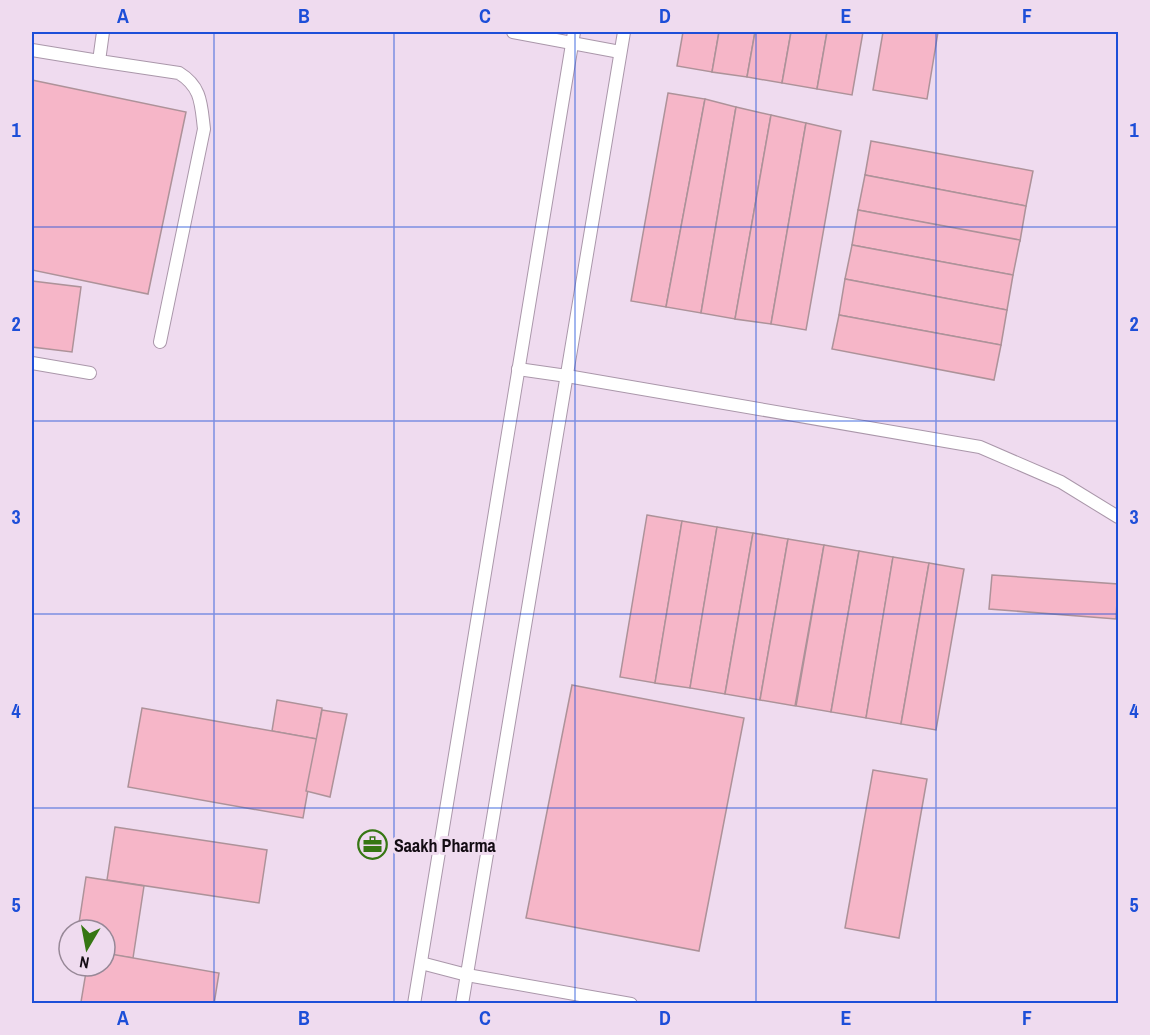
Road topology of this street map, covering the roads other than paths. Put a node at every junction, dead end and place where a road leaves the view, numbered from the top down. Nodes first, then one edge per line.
1 (104, 32) edge
2 (513, 32) edge
3 (624, 32) edge
4 (573, 37) edge
5 (32, 50) edge
6 (620, 52) junction
7 (99, 61) junction
8 (160, 342) dead end
9 (32, 363) edge
10 (518, 369) junction
11 (90, 373) dead end
12 (567, 376) junction
13 (1119, 517) edge
14 (421, 963) junction
15 (467, 975) junction
16 (414, 1004) edge
17 (462, 1004) edge
18 (630, 1004) edge

1 - 7 lane
2 - 4 lane
3 - 6 lane
4 - 6 lane
4 - 10 lane
5 - 7 lane
6 - 12 lane
7 - 8 lane
9 - 11 lane
10 - 12 lane
10 - 14 lane
12 - 13 lane
12 - 15 lane
14 - 15 lane
14 - 16 lane
15 - 17 lane
15 - 18 lane

